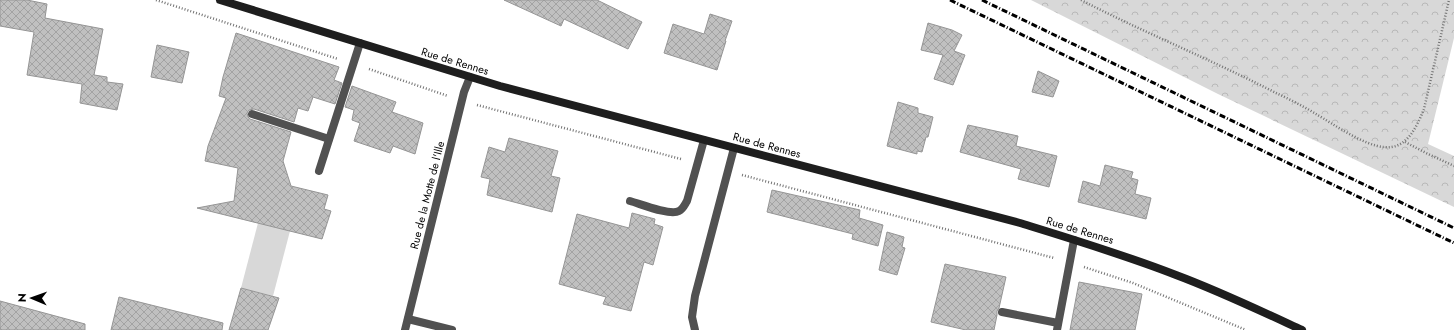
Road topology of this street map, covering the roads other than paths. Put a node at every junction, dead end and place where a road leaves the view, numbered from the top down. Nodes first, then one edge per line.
1 (220, 0) edge
2 (360, 43) junction
3 (470, 77) junction
4 (252, 114) dead end
5 (329, 139) junction
6 (704, 140) junction
7 (734, 148) junction
8 (319, 171) dead end
9 (630, 201) dead end
10 (1074, 240) junction
11 (1002, 312) dead end
12 (408, 319) junction
13 (1057, 327) edge
14 (405, 330) edge
15 (452, 330) edge
16 (695, 330) edge
17 (1302, 330) edge

1 - 2 main road, Rue de Rennes
2 - 3 main road, Rue de Rennes
2 - 5 street
3 - 6 main road, Rue de Rennes
3 - 12 street, Rue de la Motte de l'Ille
4 - 5 street
5 - 8 street
6 - 7 main road, Rue de Rennes
6 - 9 street
7 - 10 main road, Rue de Rennes
7 - 16 street
10 - 13 street
10 - 17 main road, Rue de Rennes
11 - 13 street
12 - 14 street, Rue de la Motte de l'Ille
12 - 15 street

